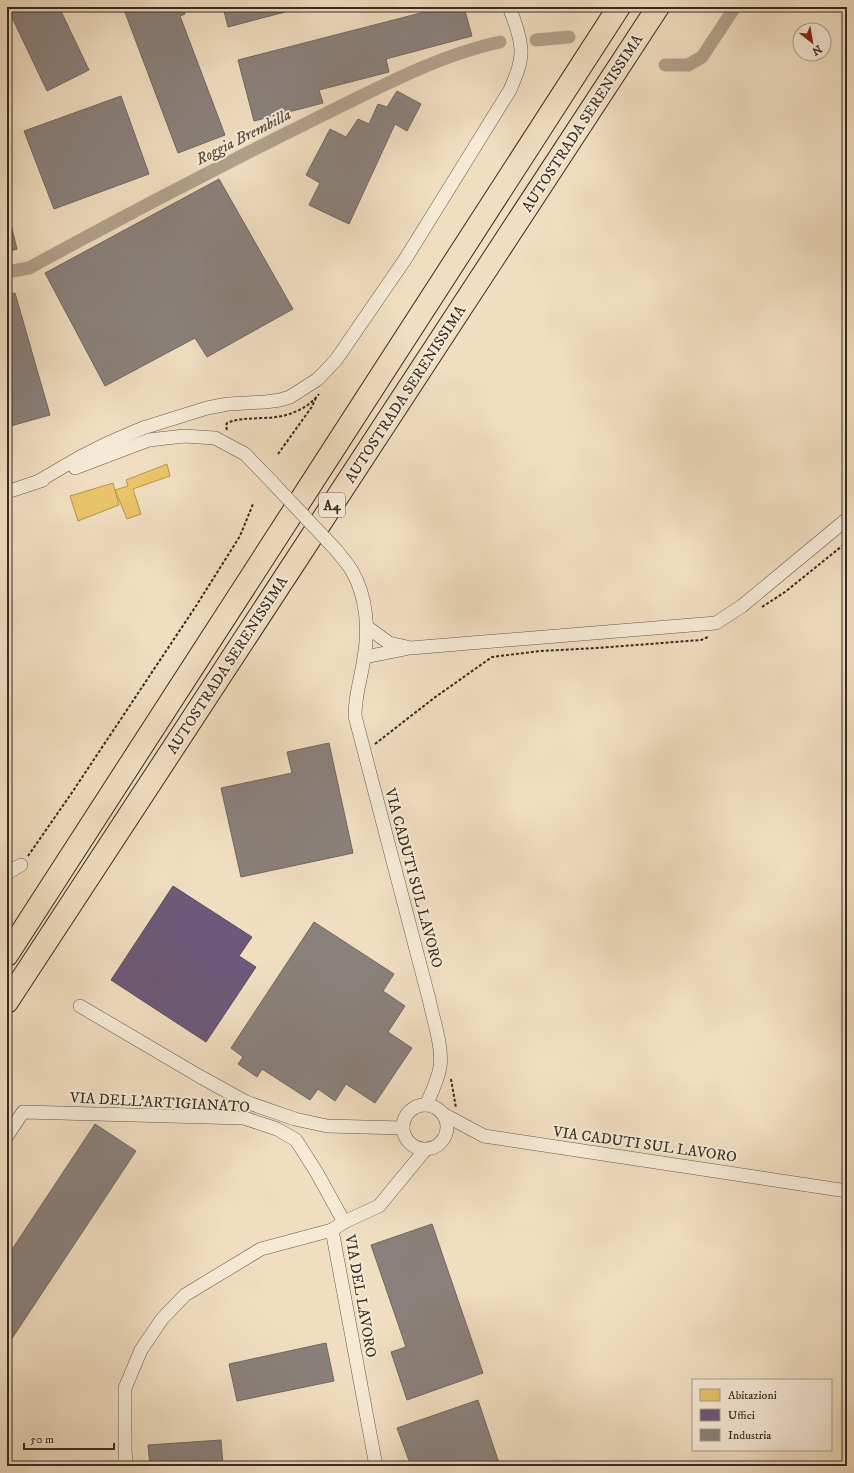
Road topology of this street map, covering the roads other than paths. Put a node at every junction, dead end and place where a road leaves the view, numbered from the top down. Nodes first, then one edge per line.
1 (509, 7) edge
2 (619, 7) edge
3 (658, 7) edge
4 (36, 482) junction
5 (7, 492) edge
6 (847, 519) edge
7 (367, 627) junction
8 (410, 648) junction
9 (365, 657) junction
10 (21, 865) road end
11 (7, 873) edge
12 (7, 955) edge
13 (7, 1002) edge
14 (80, 1006) dead end
15 (426, 1105) junction
16 (443, 1114) junction
17 (403, 1128) junction
18 (7, 1136) edge
19 (424, 1150) junction
20 (847, 1190) edge
21 (344, 1222) junction
22 (332, 1230) junction
23 (126, 1466) edge
24 (376, 1466) edge

1 - 4 street
2 - 12 highway, AUTOSTRADA SERENISSIMA / A4
3 - 13 highway, AUTOSTRADA SERENISSIMA / A4
4 - 5 street
4 - 7 street, VIA CADUTI SUL LAVORO, bridge
6 - 8 street
7 - 8 street
7 - 9 street, VIA CADUTI SUL LAVORO
8 - 9 street
9 - 15 street, VIA CADUTI SUL LAVORO
10 - 11 street
14 - 17 street
15 - 16 street, VIA CADUTI SUL LAVORO
15 - 17 street
16 - 19 street
16 - 20 street, VIA CADUTI SUL LAVORO
17 - 19 street
18 - 21 street, VIA DELL'ARTIGIANATO
19 - 21 street, VIA DEL LAVORO
21 - 22 street, VIA DEL LAVORO
22 - 23 street
22 - 24 street, VIA DEL LAVORO

